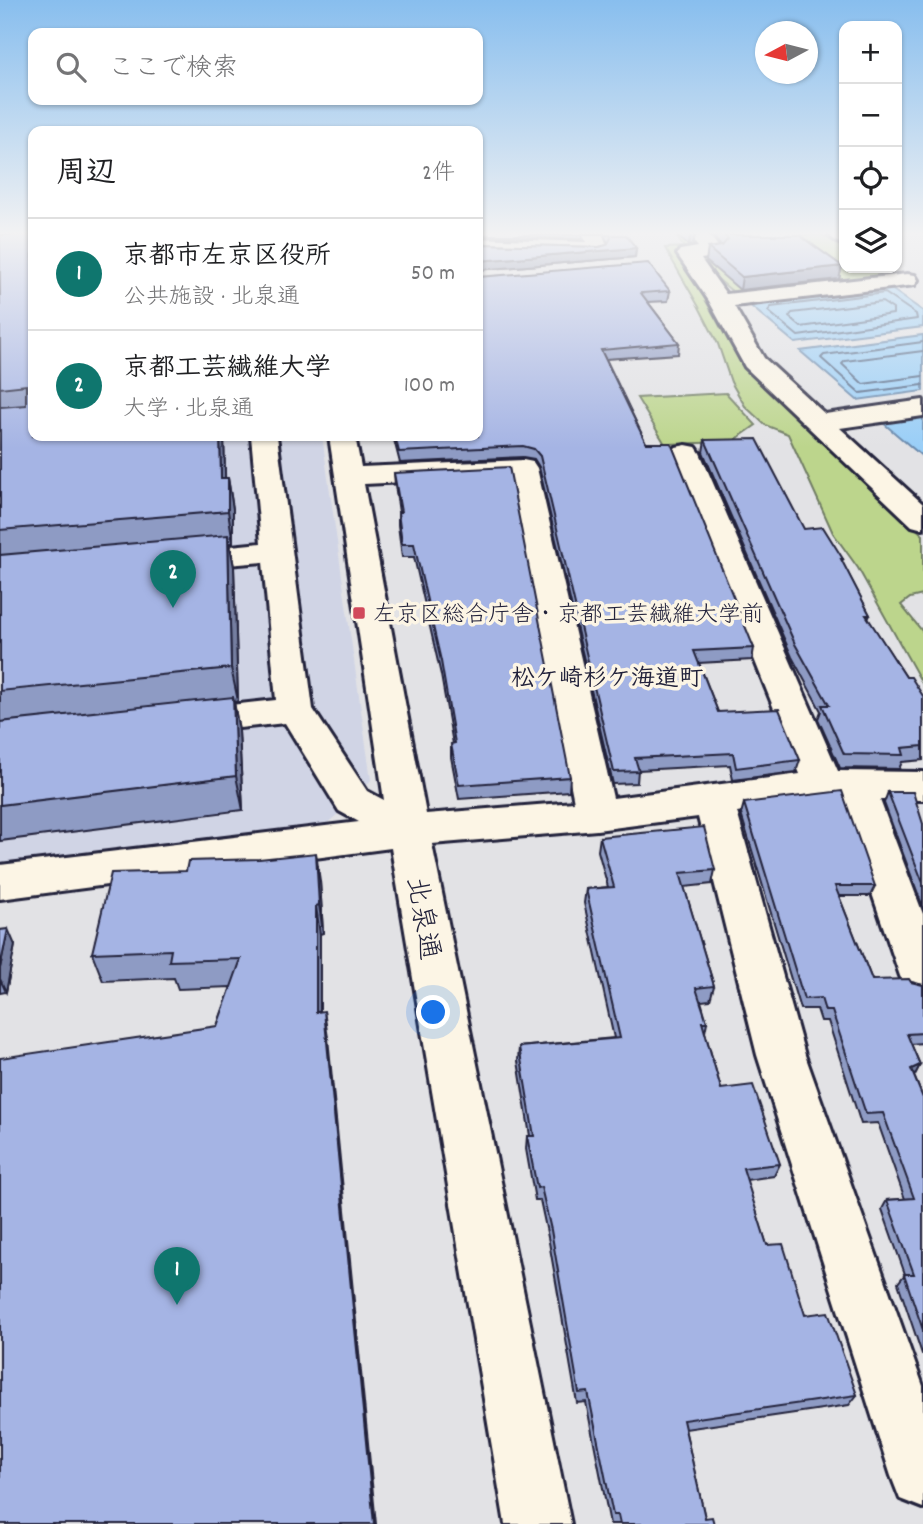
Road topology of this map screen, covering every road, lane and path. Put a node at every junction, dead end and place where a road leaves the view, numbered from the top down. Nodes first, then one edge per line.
1 (723, 306) edge
2 (923, 408) edge
3 (820, 423) junction
4 (265, 441) edge
5 (686, 453) dead end
6 (346, 456) edge
7 (912, 498) edge
8 (923, 520) edge
9 (277, 551) junction
10 (156, 562) edge
11 (295, 709) junction
12 (147, 726) edge
13 (840, 786) junction
14 (923, 786) edge
15 (714, 801) junction
16 (597, 815) junction
17 (409, 831) junction
18 (0, 882) edge
19 (923, 976) edge
20 (923, 1476) edge
21 (538, 1524) edge

1 - 3 street
2 - 3 street
3 - 7 street
4 - 9 street
5 - 13 street
6 - 16 street
6 - 17 street, 北泉通
7 - 8 street
9 - 10 street
9 - 11 street
11 - 12 street
11 - 17 street
13 - 14 street
13 - 15 street
13 - 19 street
15 - 16 street
15 - 20 street
16 - 17 street
17 - 18 street
17 - 21 street, 北泉通

